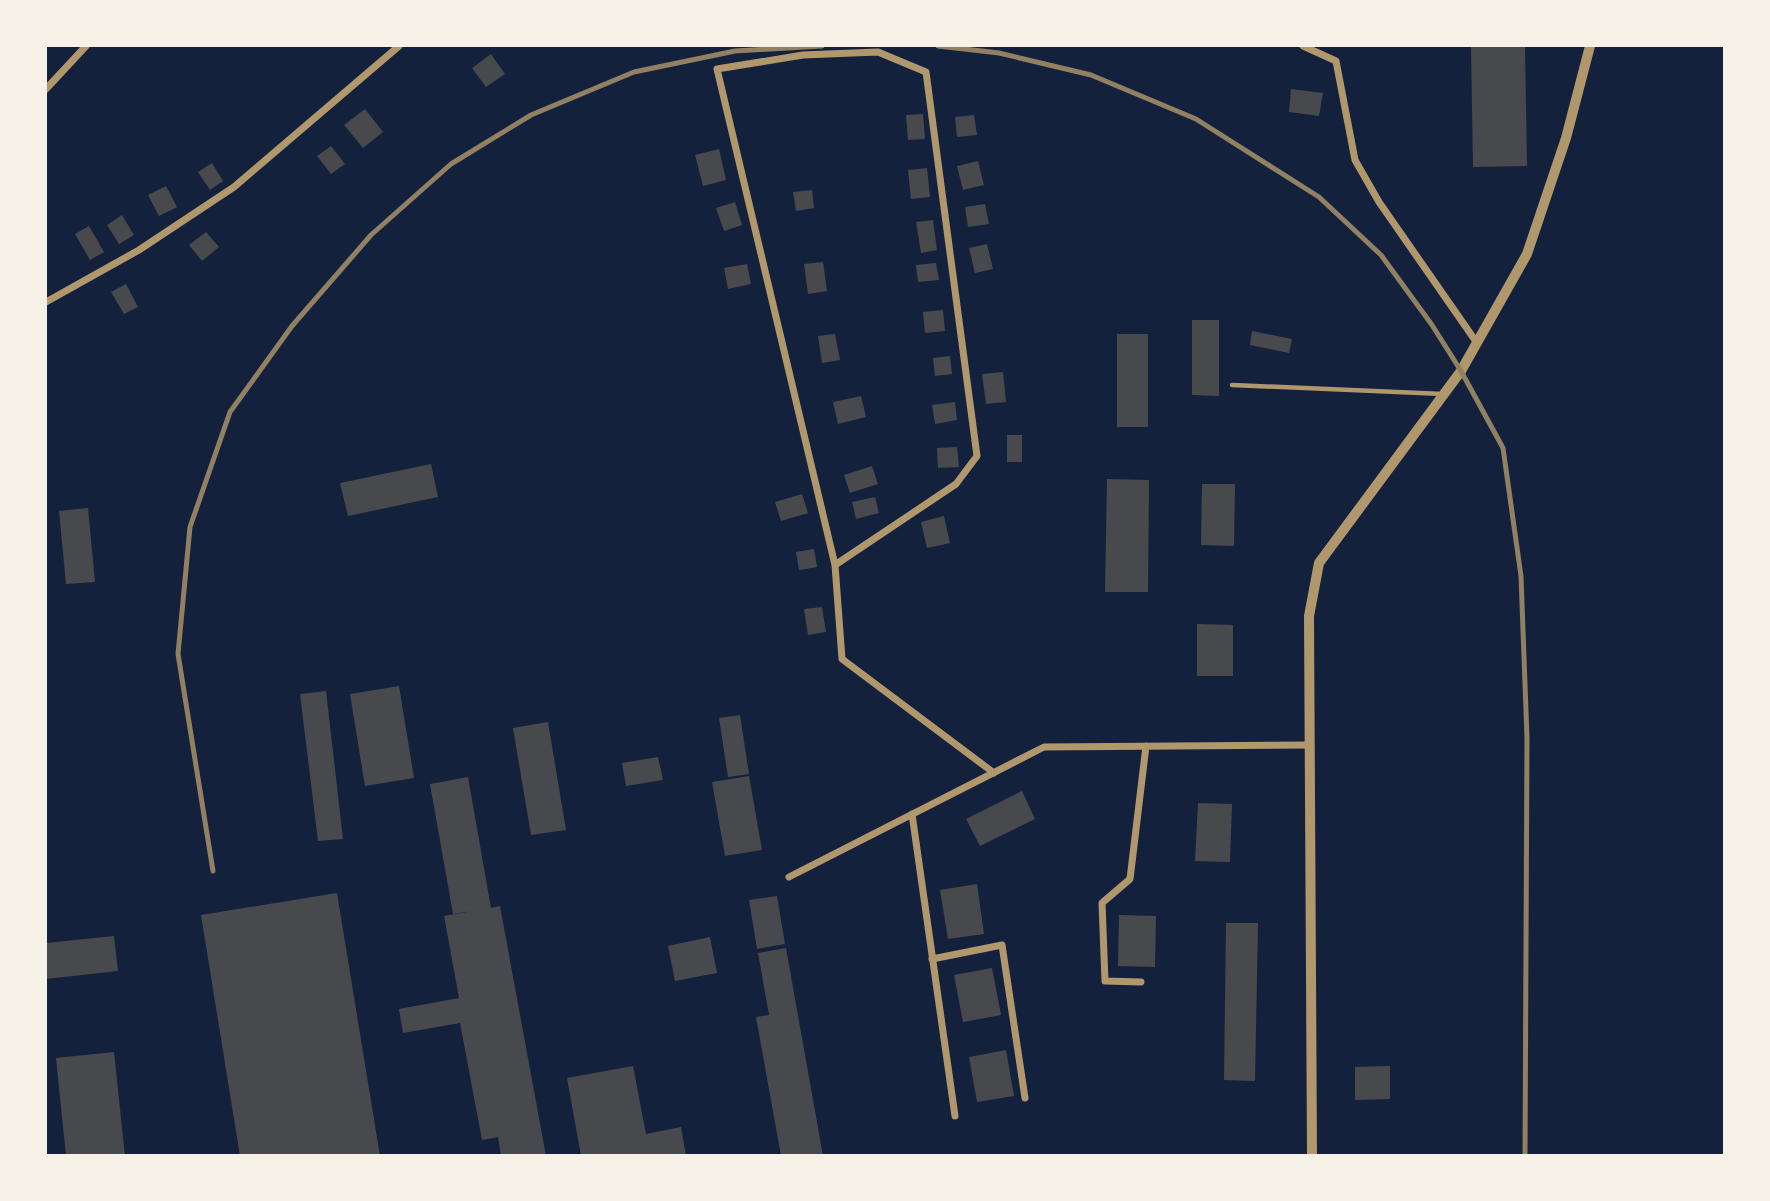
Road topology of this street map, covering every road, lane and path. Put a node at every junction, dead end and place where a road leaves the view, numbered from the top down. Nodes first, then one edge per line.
1 (86, 46) edge
2 (399, 46) edge
3 (1303, 46) edge
4 (1590, 46) edge
5 (46, 89) edge
6 (46, 302) edge
7 (1477, 343) junction
8 (1232, 385) dead end
9 (1444, 394) junction
10 (835, 565) junction
11 (1310, 745) junction
12 (1146, 746) junction
13 (994, 773) junction
14 (912, 814) junction
15 (789, 877) dead end
16 (932, 959) junction
17 (1142, 982) dead end
18 (1025, 1098) dead end
19 (955, 1116) dead end
20 (1312, 1156) edge

1 - 5 street
2 - 6 street
3 - 7 street
4 - 7 street
7 - 9 street
8 - 9 lane
9 - 11 street
10 - 10 street
10 - 13 street
11 - 12 street
11 - 20 street
12 - 13 street
12 - 17 street
13 - 14 street
14 - 15 street
14 - 16 street
16 - 18 street
16 - 19 street

